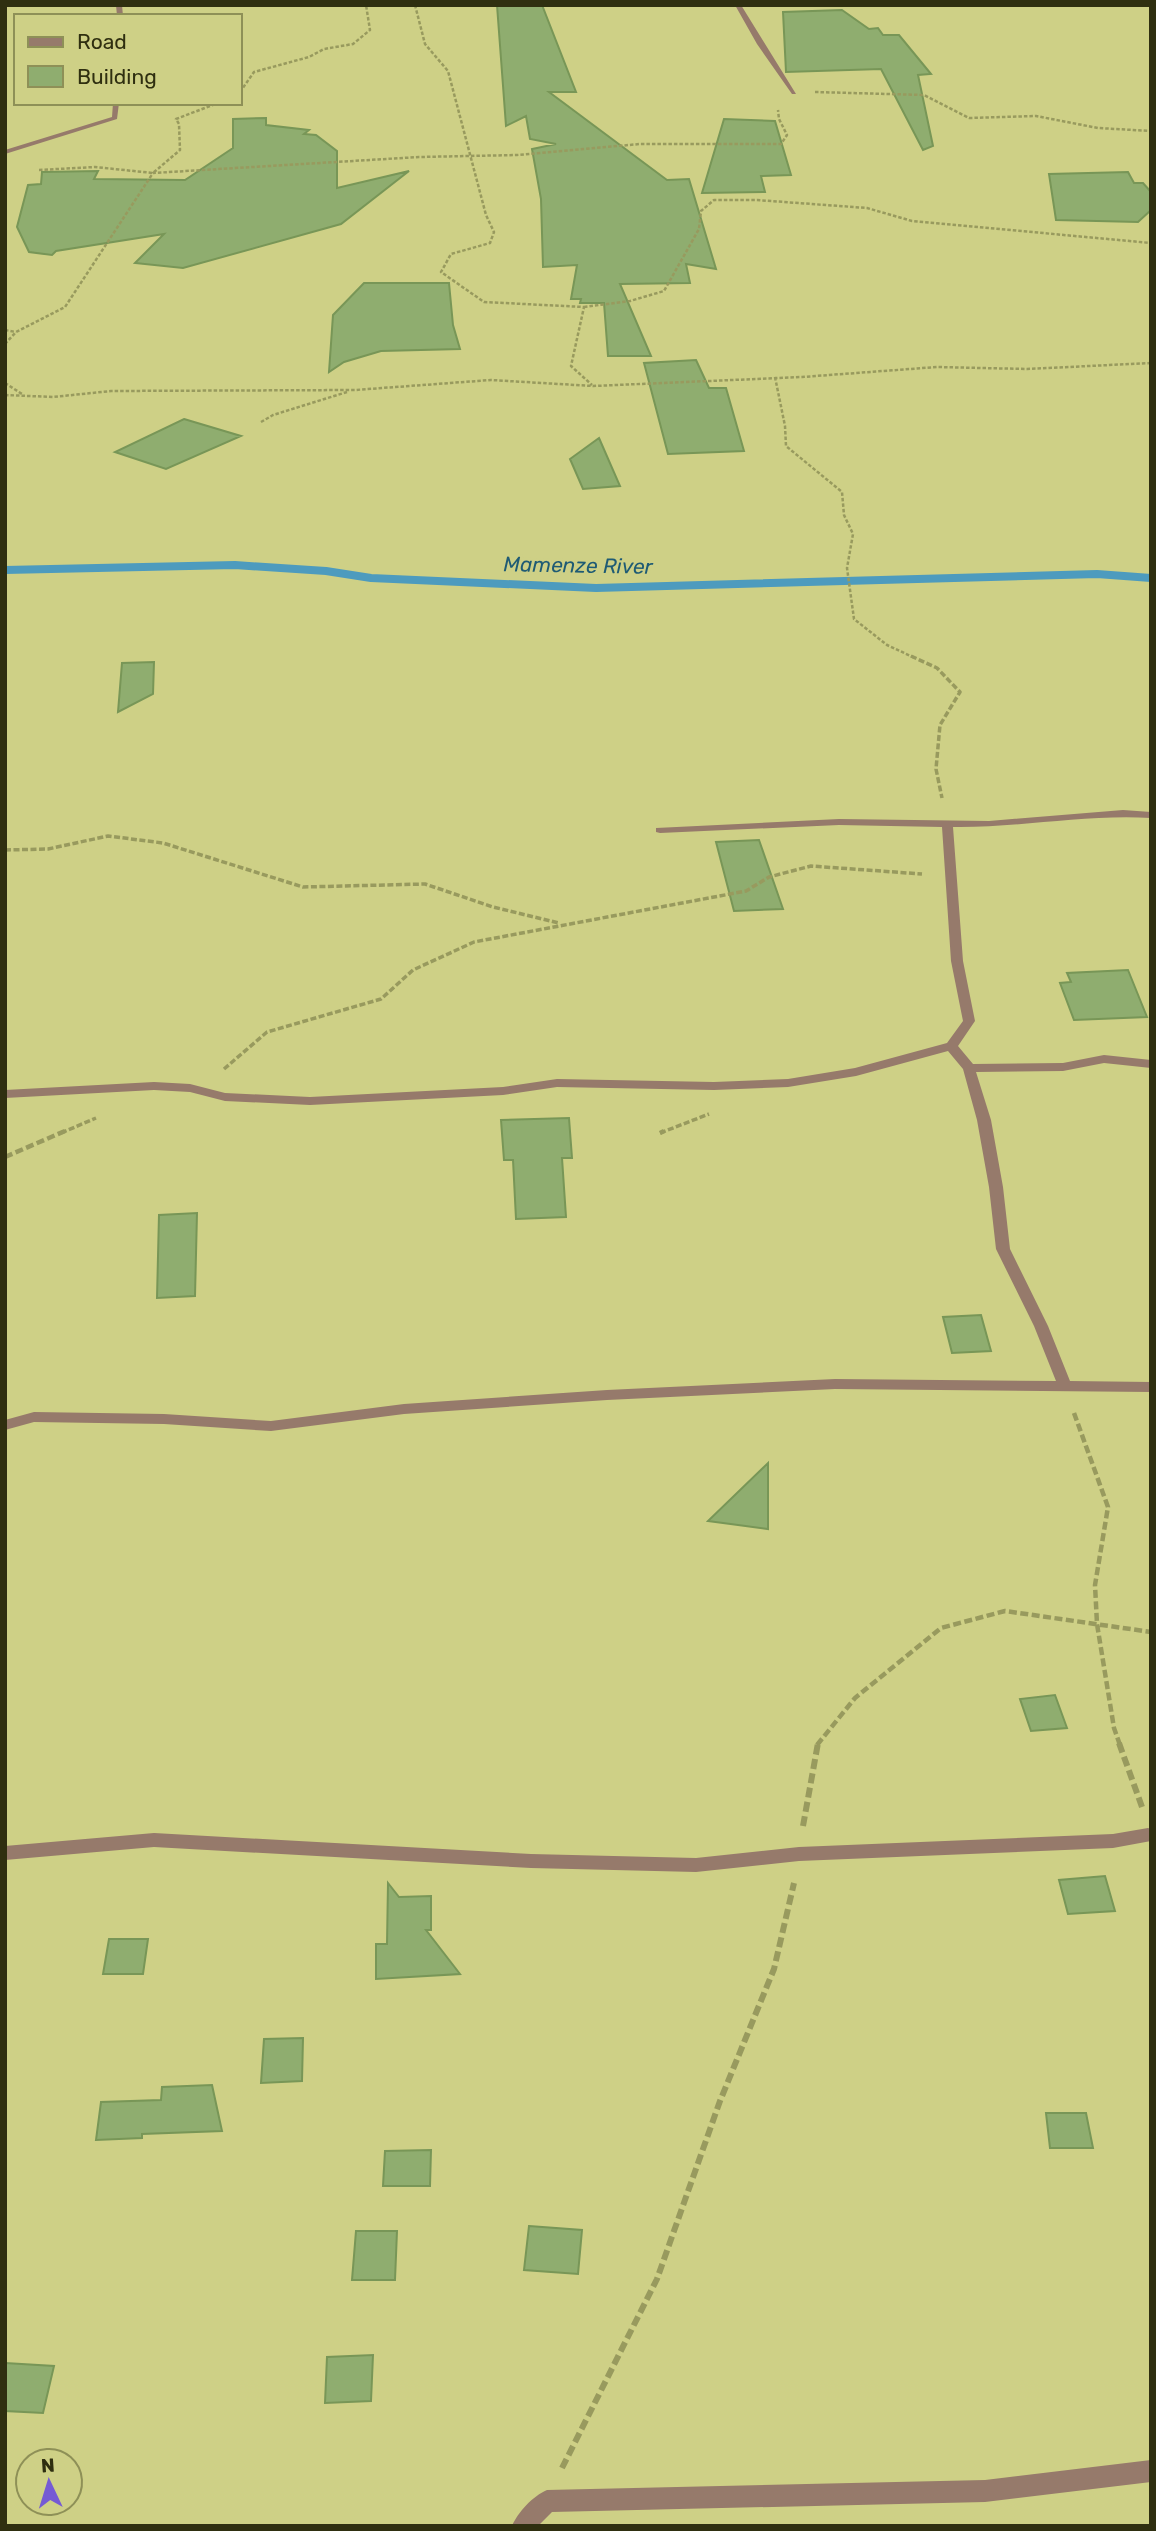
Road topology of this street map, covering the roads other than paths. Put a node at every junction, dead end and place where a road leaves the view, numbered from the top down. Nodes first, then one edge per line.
1 (738, 5) edge
2 (794, 93) road end
3 (116, 105) edge
4 (5, 152) edge
5 (1151, 815) edge
6 (947, 823) junction
7 (660, 830) dead end
8 (951, 1046) junction
9 (1151, 1064) edge
10 (969, 1068) junction
11 (5, 1094) edge
12 (1065, 1386) junction
13 (1151, 1387) edge
14 (5, 1425) edge
15 (1148, 1835) road end
16 (5, 1853) edge
17 (1151, 2471) edge
18 (523, 2526) edge

1 - 2 street
3 - 4 street
5 - 6 street
6 - 7 street
6 - 8 street
8 - 10 street
8 - 11 street
9 - 10 street
10 - 12 street
12 - 13 street
12 - 14 street
15 - 16 street
17 - 18 street

